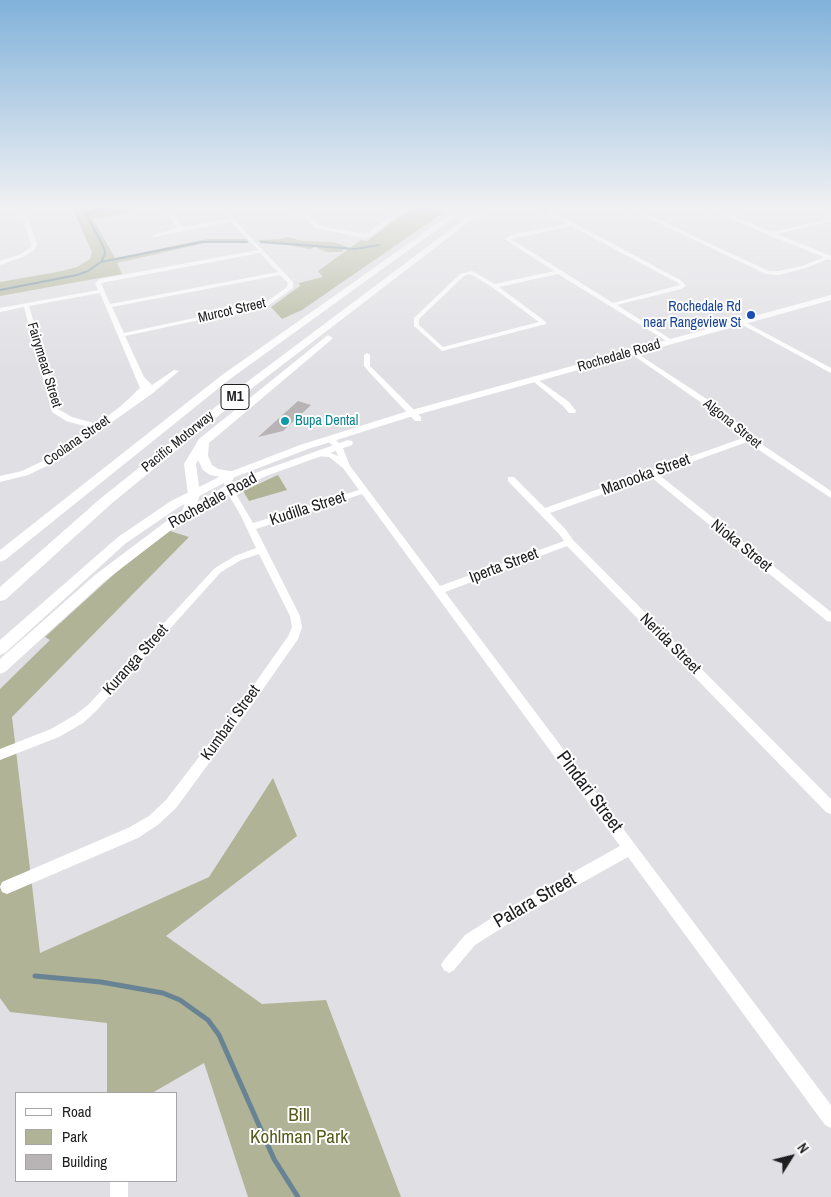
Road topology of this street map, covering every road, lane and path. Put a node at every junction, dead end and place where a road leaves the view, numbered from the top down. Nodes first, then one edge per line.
1 (193, 264) edge
2 (274, 264) edge
3 (384, 264) edge
4 (410, 264) edge
5 (420, 264) edge
6 (545, 264) edge
7 (646, 264) edge
8 (748, 264) edge
9 (813, 264) edge
10 (558, 272) junction
11 (282, 273) junction
12 (494, 286) junction
13 (102, 291) junction
14 (337, 297) junction
15 (831, 297) edge
16 (26, 305) junction
17 (612, 305) junction
18 (109, 306) junction
19 (0, 310) edge
20 (740, 322) junction
21 (122, 335) junction
22 (670, 342) junction
23 (632, 352) junction
24 (367, 355) dead end
25 (176, 371) dead end
26 (831, 371) edge
27 (535, 380) junction
28 (145, 385) junction
29 (465, 399) joint
30 (572, 411) dead end
31 (415, 416) junction
32 (98, 427) junction
33 (748, 439) junction
34 (203, 441) junction
35 (334, 443) junction
36 (316, 454) junction
37 (346, 466) junction
38 (652, 473) junction
39 (231, 475) junction
40 (0, 479) edge
41 (510, 480) dead end
42 (229, 489) junction
43 (364, 491) junction
44 (194, 494) junction
45 (831, 496) edge
46 (189, 512) junction
47 (544, 512) junction
48 (251, 527) junction
49 (569, 542) junction
50 (0, 544) edge
51 (261, 550) junction
52 (0, 557) edge
53 (440, 590) junction
54 (0, 596) edge
55 (831, 618) edge
56 (0, 649) edge
57 (0, 668) edge
58 (0, 755) edge
59 (831, 808) edge
60 (630, 848) junction
61 (7, 888) dead end
62 (449, 965) dead end
63 (831, 1119) edge
64 (119, 1182) edge
65 (119, 1197) edge

1 - 13 street
2 - 11 street
3 - 14 highway, Pacific Motorway / M1
4 - 54 highway, Pacific Motorway / M1
5 - 34 highway
6 - 10 street
7 - 17 street
8 - 9 street
10 - 12 street
10 - 17 street
11 - 18 street
11 - 21 street, Murcot Street
12 - 12 street
13 - 16 street
13 - 18 street
14 - 50 highway
14 - 52 highway, Pacific Motorway / M1
15 - 20 main road, Rochedale Road
16 - 19 street
16 - 32 street, Fairymead Street
17 - 22 street
18 - 21 street
20 - 22 main road, Rochedale Road
20 - 26 street
21 - 28 street
22 - 23 main road, Rochedale Road
23 - 27 main road, Rochedale Road
23 - 33 street, Algona Street
24 - 31 street
25 - 28 street
27 - 29 main road, Rochedale Road
27 - 30 street
28 - 32 street, Coolana Street
29 - 31 main road, Rochedale Road
31 - 35 main road, Rochedale Road
32 - 40 street, Coolana Street
33 - 38 street, Manooka Street
33 - 45 street, Algona Street
34 - 39 highway
34 - 44 highway
35 - 36 main road, Rochedale Road
35 - 37 street, Pindari Street
35 - 39 main road, Rochedale Road
36 - 37 street, Pindari Street
36 - 42 main road, Rochedale Road
37 - 43 street, Pindari Street
38 - 47 street, Manooka Street
38 - 55 street, Nioka Street
39 - 42 street
39 - 44 main road, Rochedale Road
41 - 47 street, Nerida Street
42 - 46 main road, Rochedale Road
42 - 48 street, Kumbari Street
43 - 48 street, Kudilla Street
43 - 53 street, Pindari Street
44 - 46 highway
44 - 56 main road, Rochedale Road
46 - 57 main road, Rochedale Road
47 - 49 street, Nerida Street
48 - 51 street, Kumbari Street
49 - 53 street, Iperta Street
49 - 59 street, Nerida Street
51 - 58 street, Kuranga Street
51 - 61 street, Kumbari Street
53 - 60 street, Pindari Street
60 - 62 street, Palara Street
60 - 63 street, Pindari Street
64 - 65 street

